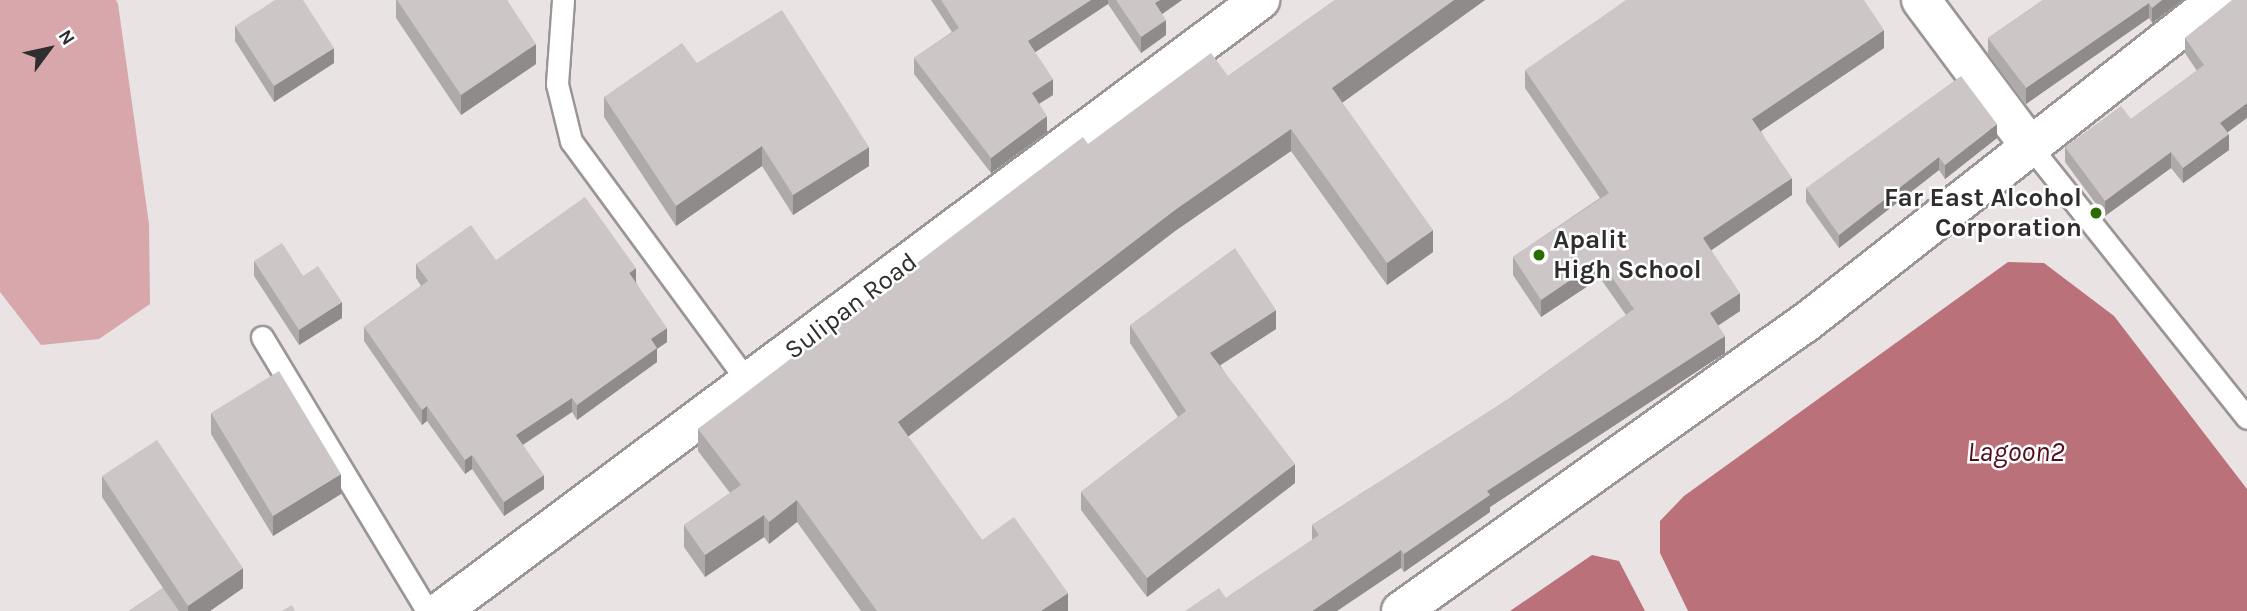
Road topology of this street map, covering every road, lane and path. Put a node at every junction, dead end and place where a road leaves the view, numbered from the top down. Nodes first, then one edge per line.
1 (563, 0) edge
2 (1260, 0) edge
3 (1921, 0) edge
4 (2217, 0) edge
5 (2029, 145) junction
6 (262, 337) dead end
7 (748, 382) junction
8 (2247, 418) edge
9 (427, 611) edge
10 (441, 611) edge
11 (1401, 611) edge

1 - 7 lane
2 - 7 street, Sulipan Road
3 - 5 street
4 - 5 street
5 - 8 lane
5 - 11 street
6 - 9 lane
7 - 10 street, Sulipan Road

